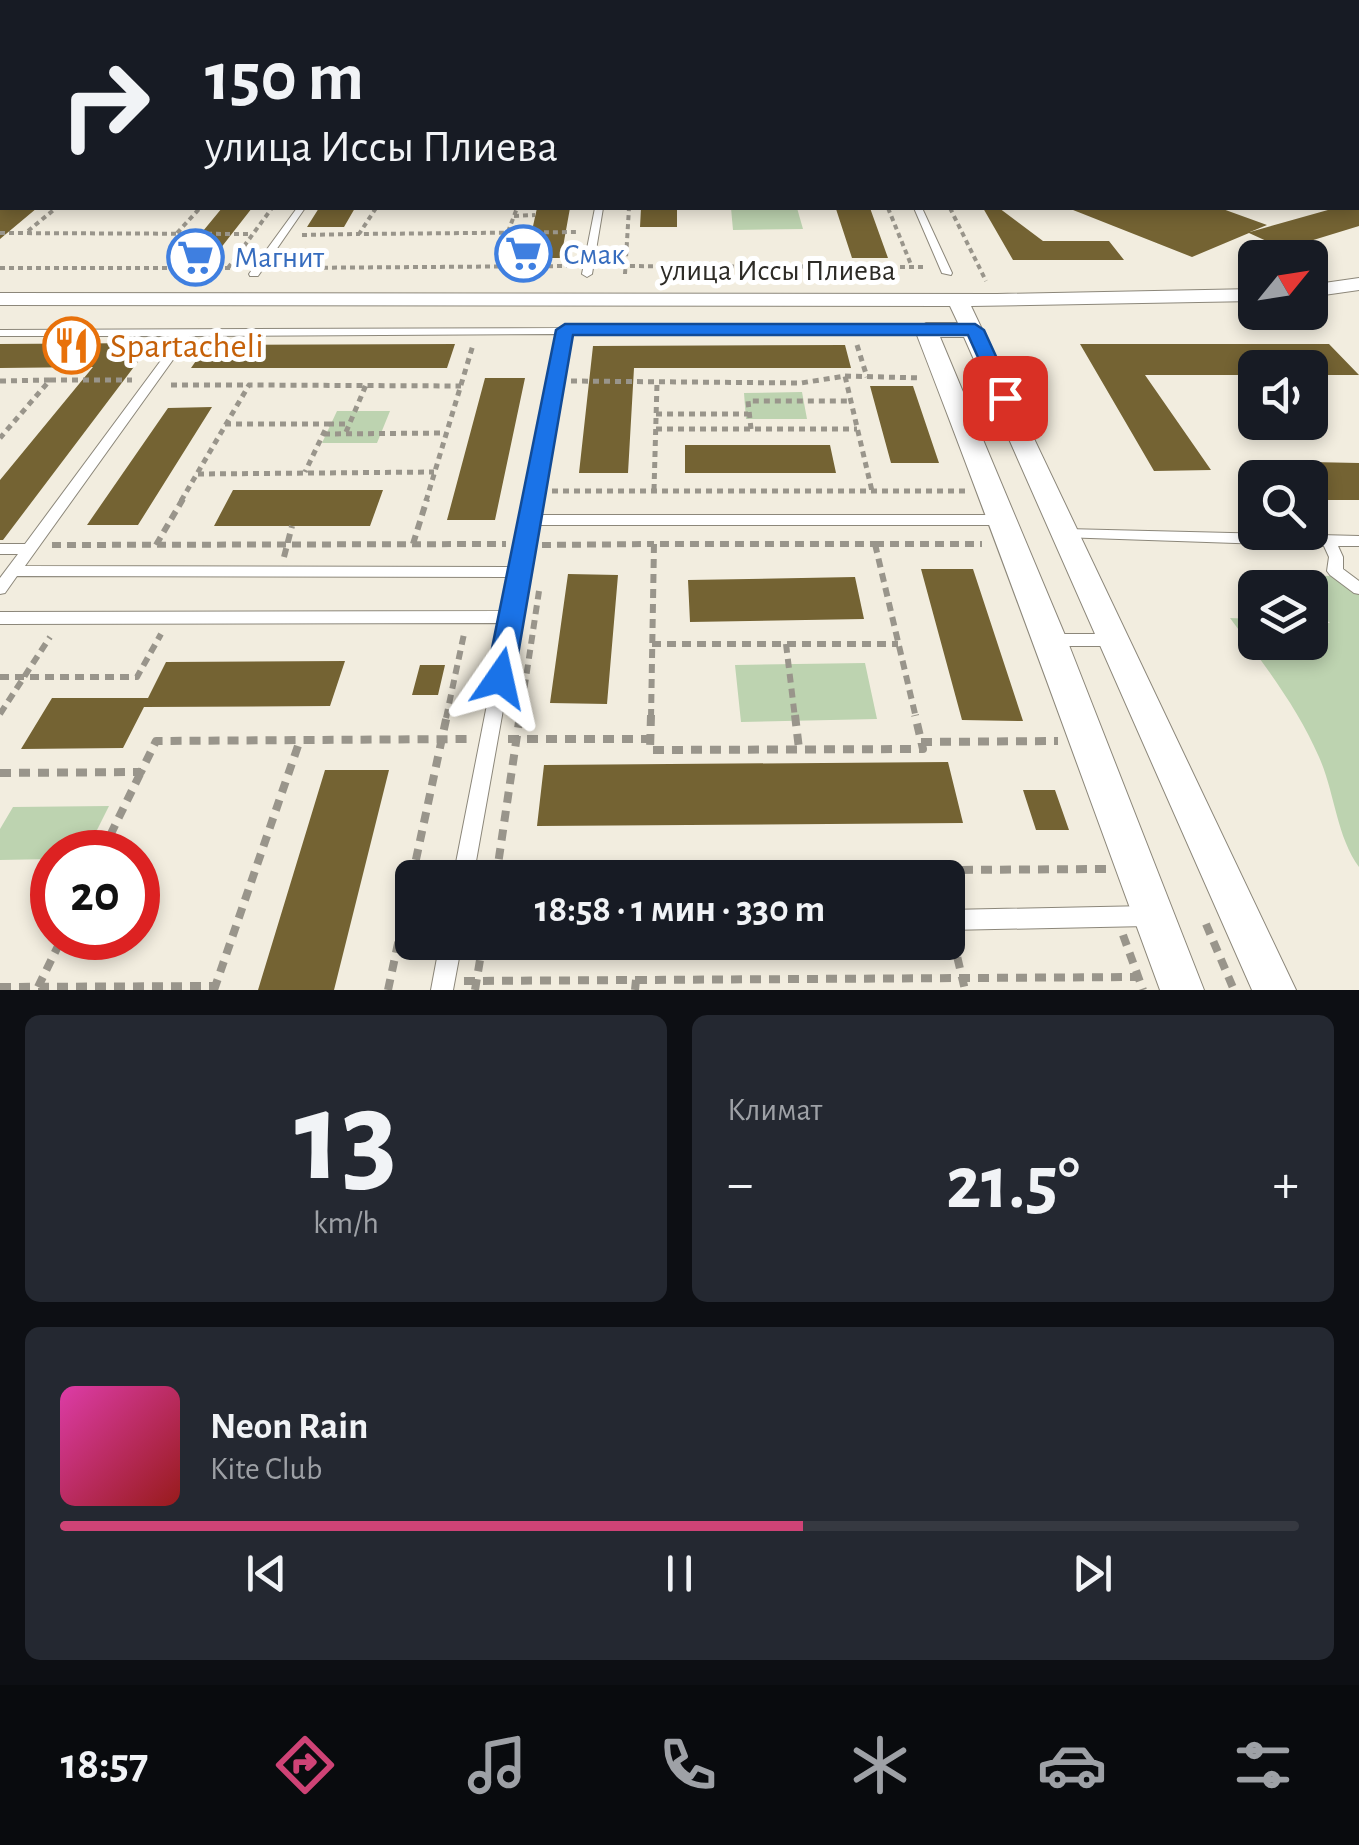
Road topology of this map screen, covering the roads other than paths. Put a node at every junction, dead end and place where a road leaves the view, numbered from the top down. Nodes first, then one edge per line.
1 (300, 210) edge
2 (599, 210) edge
3 (919, 210) edge
4 (589, 270) road end
5 (257, 271) road end
6 (950, 280) junction
7 (1359, 284) edge
8 (1328, 288) edge
9 (0, 300) edge
10 (1238, 300) edge
11 (565, 330) junction
12 (926, 330) junction
13 (975, 330) junction
14 (187, 332) junction
15 (0, 333) edge
16 (1000, 518) junction
17 (530, 520) junction
18 (1066, 534) junction
19 (1329, 541) junction
20 (1359, 542) edge
21 (31, 547) junction
22 (0, 549) edge
23 (14, 570) junction
24 (520, 572) junction
25 (0, 589) edge
26 (1359, 590) edge
27 (512, 617) junction
28 (0, 618) edge
29 (1051, 640) junction
30 (1115, 640) junction
31 (466, 860) edge
32 (1154, 916) junction
33 (965, 920) edge
34 (447, 960) edge
35 (443, 986) edge
36 (1182, 990) edge
37 (1274, 990) edge

1 - 5 lane
2 - 4 lane
3 - 6 lane
6 - 9 street, улица Иссы Плиева
6 - 10 street, улица Иссы Плиева
6 - 13 street
7 - 8 street
11 - 12 lane, улица Иссы Плиева
11 - 14 lane, улица Иссы Плиева
11 - 17 lane
12 - 13 street
12 - 16 street
13 - 18 street
14 - 15 lane, улица Иссы Плиева
14 - 21 lane
16 - 17 lane
16 - 29 street
17 - 24 lane
18 - 19 lane
18 - 30 street
19 - 20 lane
19 - 26 lane
21 - 22 lane
21 - 23 lane
23 - 24 lane
23 - 25 lane
24 - 27 lane
27 - 28 lane
27 - 31 lane
29 - 30 lane
29 - 32 street
30 - 37 street
32 - 33 lane
32 - 36 street
34 - 35 lane

